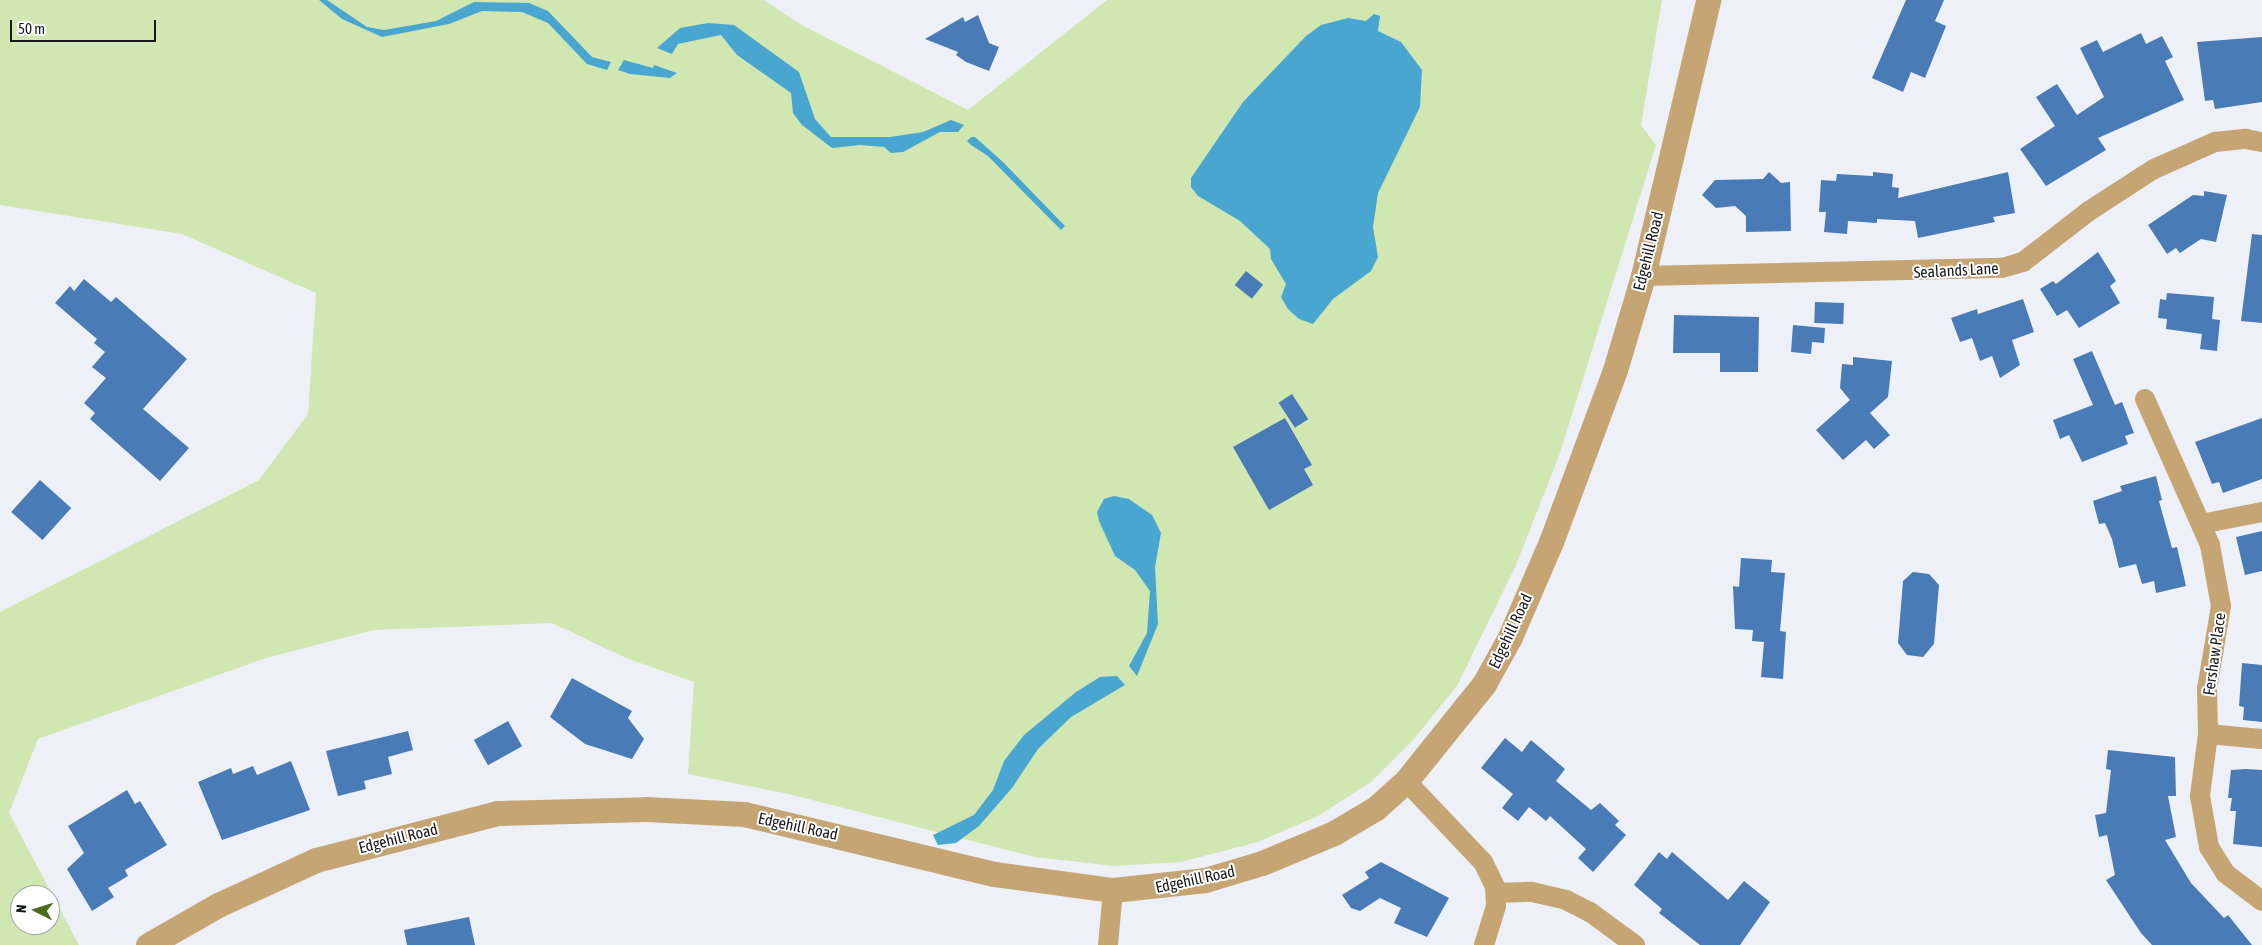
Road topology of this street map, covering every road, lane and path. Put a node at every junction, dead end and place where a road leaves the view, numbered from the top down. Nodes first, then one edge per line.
1 (1708, 0) edge
2 (2262, 142) edge
3 (1643, 276) junction
4 (2145, 398) dead end
5 (2262, 512) edge
6 (2201, 524) junction
7 (2208, 734) junction
8 (2262, 740) edge
9 (1406, 782) junction
10 (1113, 890) junction
11 (1496, 893) junction
12 (2262, 901) edge
13 (148, 945) edge
14 (1108, 945) edge
15 (1484, 945) edge
16 (1635, 945) edge

1 - 3 street, Edgehill Road
2 - 3 street, Sealands Lane
3 - 9 street, Edgehill Road
4 - 6 street, Fershaw Place
5 - 6 street
6 - 7 street, Fershaw Place
7 - 8 street
7 - 12 street, Fershaw Place
9 - 10 street, Edgehill Road
9 - 11 street
10 - 13 street, Edgehill Road
10 - 14 street
11 - 15 street
11 - 16 street

